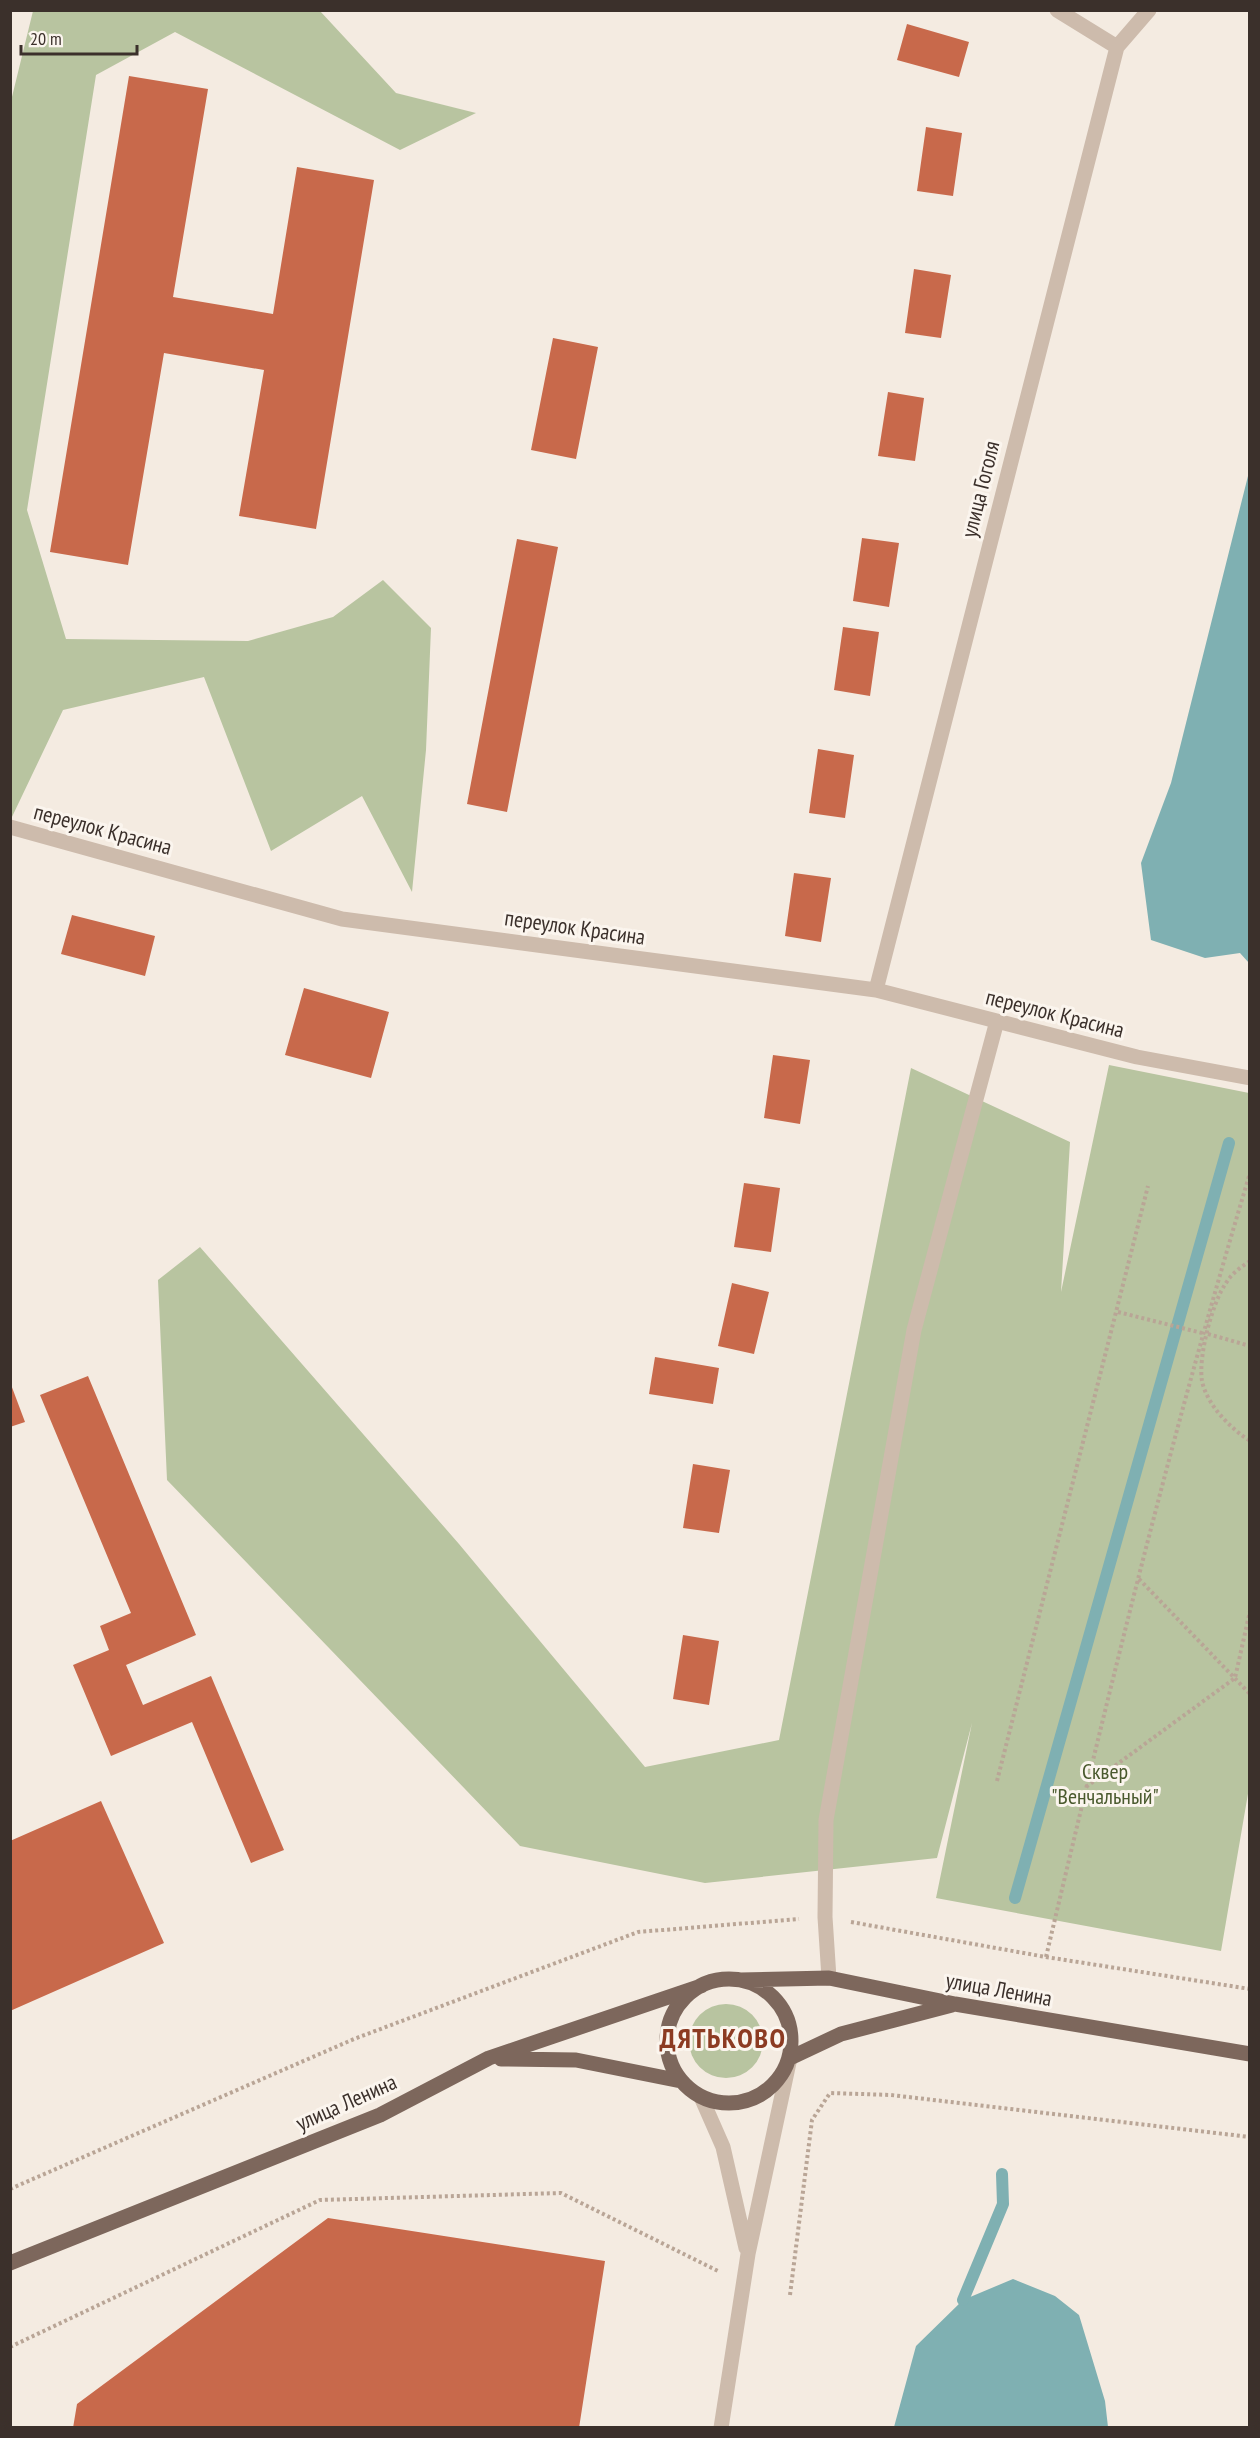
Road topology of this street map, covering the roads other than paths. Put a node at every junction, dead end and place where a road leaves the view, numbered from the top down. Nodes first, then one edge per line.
1 (1057, 10) edge
2 (1149, 10) edge
3 (1117, 46) junction
4 (10, 827) edge
5 (876, 990) junction
6 (997, 1021) junction
7 (1250, 1078) edge
8 (829, 1978) junction
9 (740, 1980) junction
10 (701, 1986) junction
11 (955, 2004) junction
12 (1250, 2054) edge
13 (489, 2058) junction
14 (790, 2058) junction
15 (681, 2082) junction
16 (701, 2097) junction
17 (748, 2254) junction
18 (10, 2263) edge
19 (720, 2427) edge

1 - 3 street
2 - 3 street, улица Гоголя
3 - 5 street, улица Гоголя
4 - 5 street, переулок Красина
5 - 6 street, переулок Красина
6 - 7 street, переулок Красина
6 - 8 street
8 - 9 main road, улица Ленина
8 - 11 main road, улица Ленина
9 - 10 main road
9 - 14 main road
10 - 13 main road, улица Ленина
10 - 15 main road
11 - 12 main road, улица Ленина
11 - 14 main road
13 - 15 main road
13 - 18 main road, улица Ленина
14 - 16 main road
14 - 17 street
15 - 16 main road
16 - 17 street
17 - 19 street

